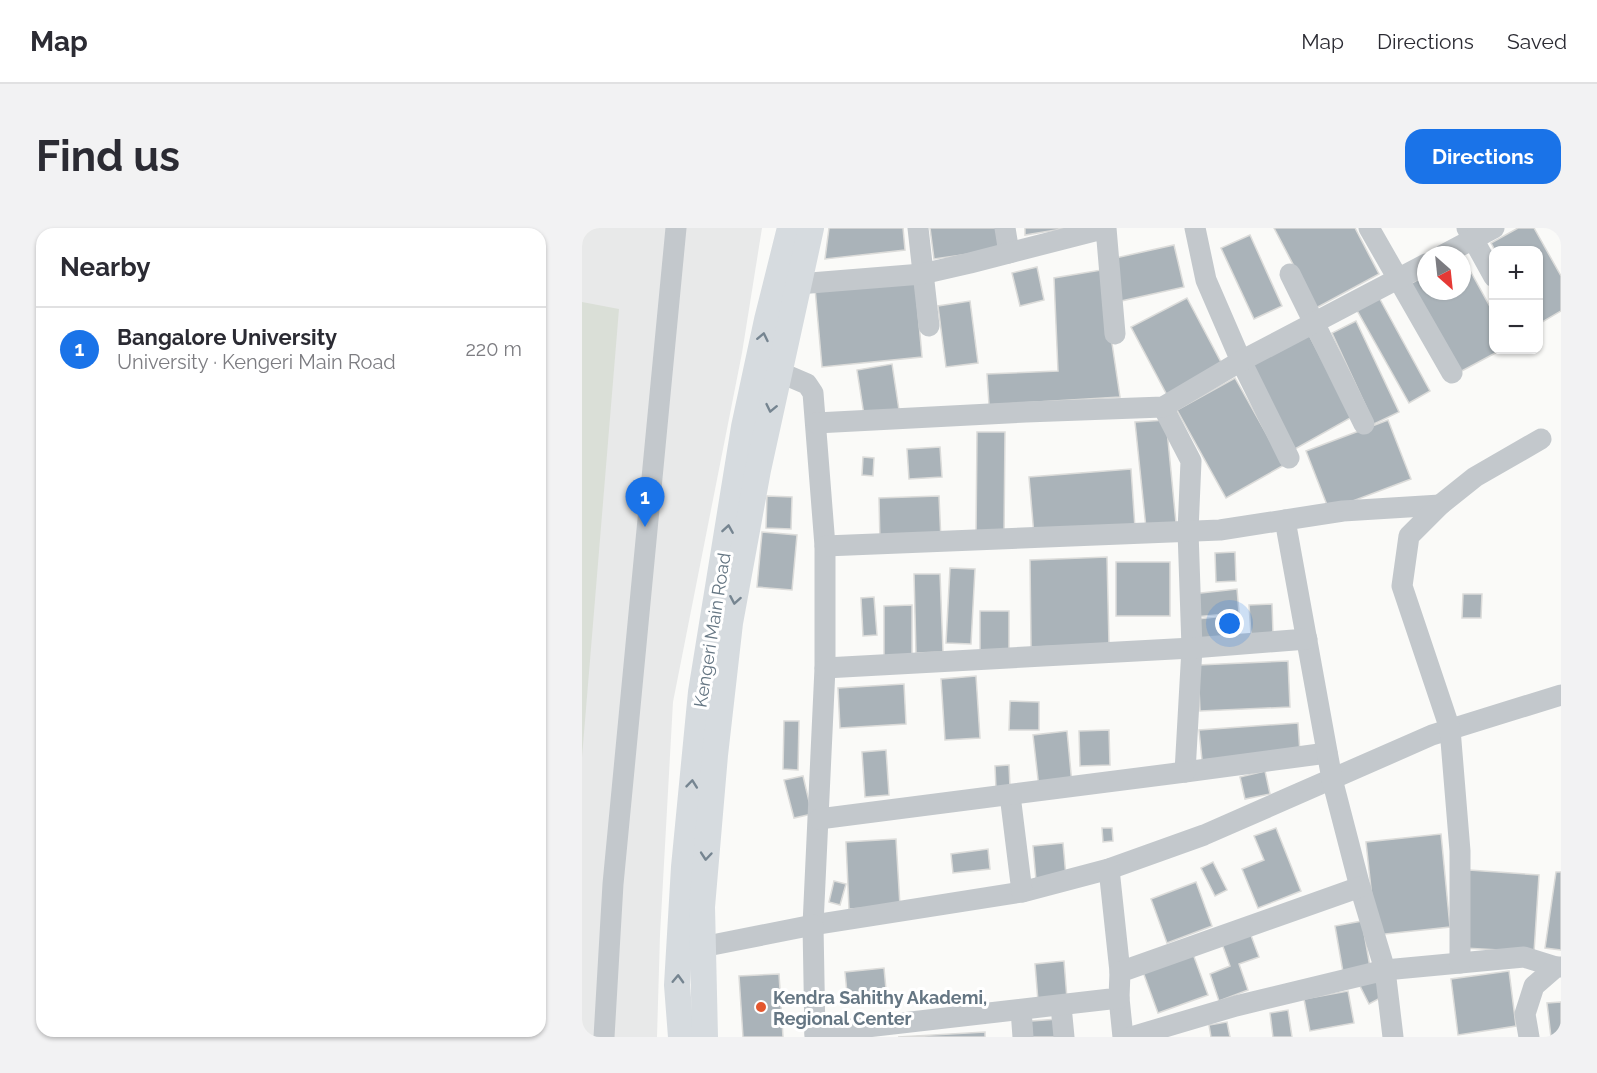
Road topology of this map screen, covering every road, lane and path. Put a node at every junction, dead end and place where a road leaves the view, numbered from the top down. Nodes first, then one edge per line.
1 (676, 228) edge
2 (790, 228) edge
3 (811, 228) edge
4 (918, 228) edge
5 (1005, 228) edge
6 (1195, 228) edge
7 (1369, 228) edge
8 (1494, 228) edge
9 (1471, 234) edge
10 (1455, 246) edge
11 (1009, 253) junction
12 (1489, 268) edge
13 (1417, 269) edge
14 (922, 274) junction
15 (1290, 274) dead end
16 (1399, 278) junction
17 (798, 284) junction
18 (1314, 322) junction
19 (929, 326) dead end
20 (1115, 334) dead end
21 (1241, 361) junction
22 (779, 372) junction
23 (1452, 374) dead end
24 (1164, 407) junction
25 (816, 423) junction
26 (1364, 424) dead end
27 (1541, 439) dead end
28 (1289, 458) dead end
29 (1440, 505) junction
30 (1285, 520) junction
31 (1188, 531) junction
32 (825, 546) junction
33 (1306, 639) junction
34 (1192, 648) junction
35 (825, 668) junction
36 (1561, 695) edge
37 (1450, 729) junction
38 (1327, 753) junction
39 (1185, 772) junction
40 (1332, 779) junction
41 (1010, 795) junction
42 (819, 819) junction
43 (1108, 870) junction
44 (1360, 887) junction
45 (1022, 892) junction
46 (813, 925) junction
47 (702, 947) junction
48 (1460, 963) junction
49 (1559, 967) edge
50 (1385, 970) junction
51 (1120, 972) junction
52 (1119, 999) junction
53 (1061, 1006) junction
54 (1021, 1010) junction
55 (815, 1035) edge
56 (604, 1037) edge
57 (681, 1037) edge
58 (705, 1037) edge
59 (1023, 1037) edge
60 (1064, 1037) edge
61 (1123, 1037) edge
62 (1131, 1037) edge
63 (1393, 1037) edge
64 (1529, 1037) edge

1 - 56 street
57 -> 2 main road, Kengeri Main Road
3 - 17 main road, Kengeri Main Road
4 - 14 street
5 - 11 street
6 - 21 street
7 - 16 street
8 - 9 street
9 - 10 street
9 - 12 street
11 - 14 street
11 - 20 street
13 - 16 street
14 - 17 street
14 - 19 street
15 - 18 street
16 - 18 street
16 - 23 street
17 - 22 main road, Kengeri Main Road
18 - 21 street
18 - 26 street
21 - 24 street
21 - 28 street
22 - 25 street
22 -> 47 main road, Kengeri Main Road
24 - 25 street
24 - 31 street
25 - 32 street
27 - 29 street
29 - 30 street
29 - 37 street
30 - 31 street
30 - 33 street
31 - 32 street
31 - 34 street
32 - 35 street
33 - 34 street
33 - 38 street
34 - 35 street
34 - 39 street
35 - 42 street
36 - 37 street
37 - 40 street
37 - 48 street
38 - 39 street
38 - 40 street
39 - 41 street
40 - 43 street
40 - 44 street
41 - 42 street
41 - 45 street
42 - 46 street
43 - 45 street
43 - 51 street
44 - 50 street
44 - 51 street
45 - 46 street
46 - 47 street
46 - 55 street
47 - 58 main road, Kengeri Main Road
48 - 49 street
48 - 50 street
49 - 64 street
50 - 62 street
50 - 63 street
51 - 52 street
52 - 53 street
52 - 61 street
53 - 54 street
53 - 60 street
54 - 55 street
54 - 59 street

